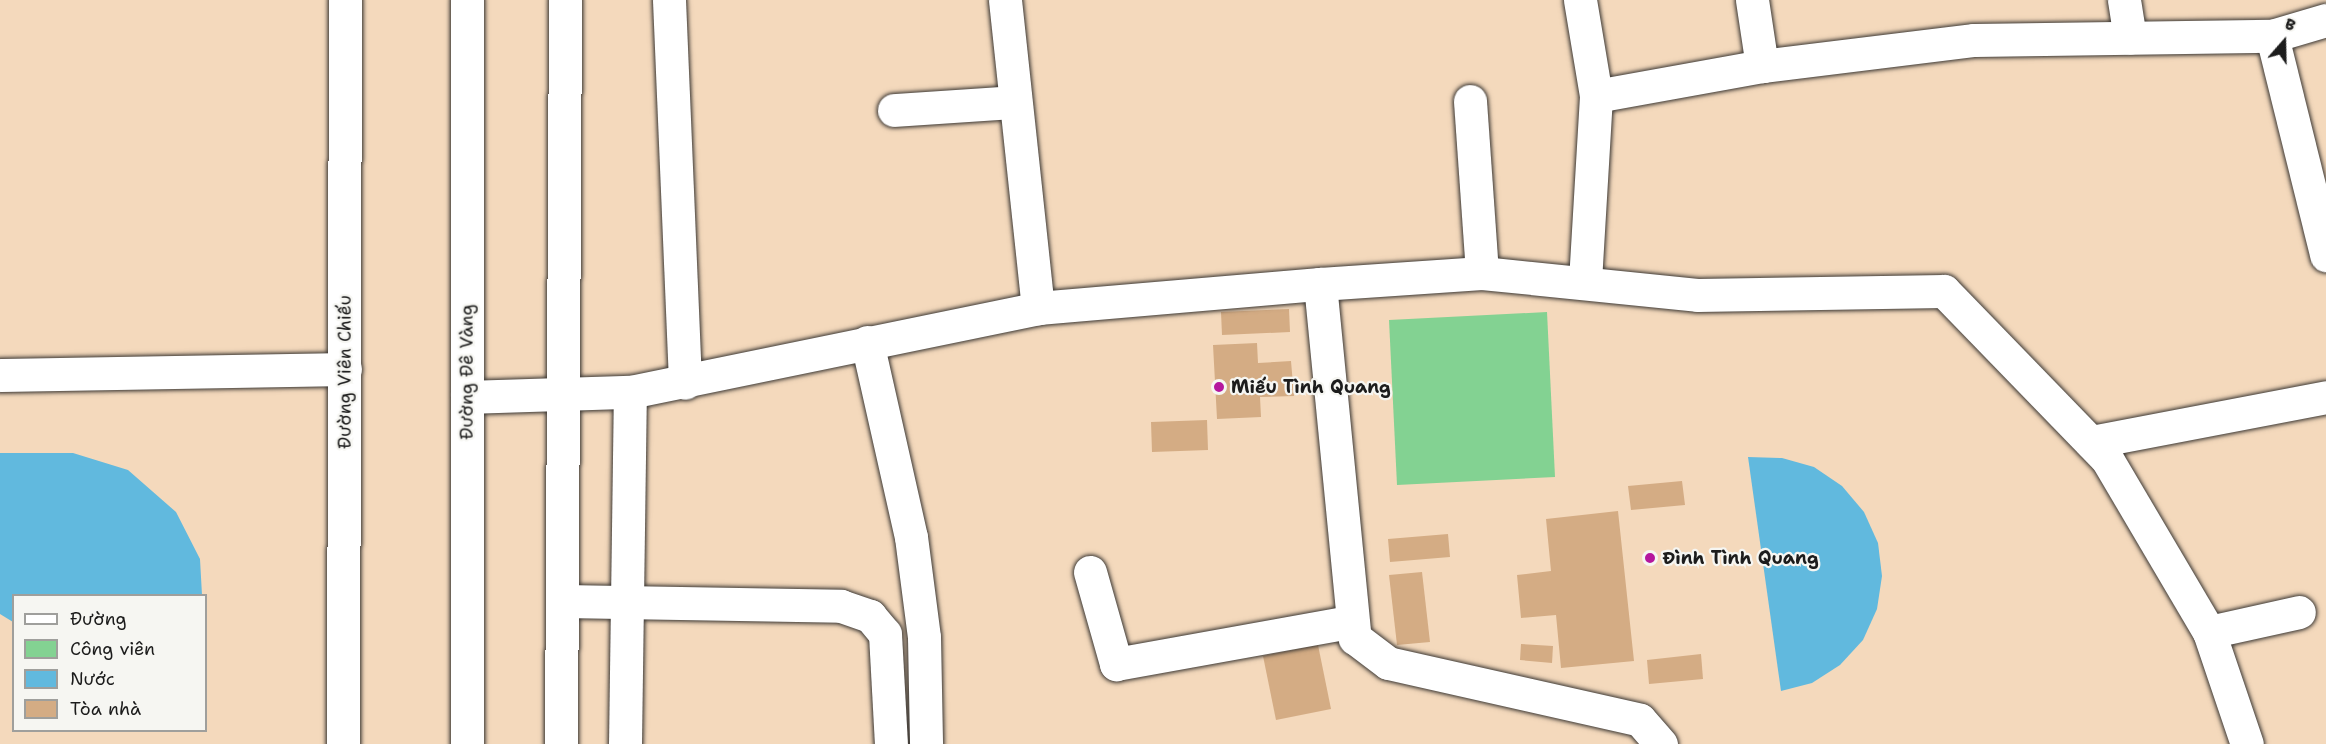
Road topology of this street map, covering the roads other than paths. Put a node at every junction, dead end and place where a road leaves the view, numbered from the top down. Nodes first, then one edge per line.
1 (345, 0) edge
2 (467, 0) edge
3 (565, 0) edge
4 (669, 0) edge
5 (1005, 0) edge
6 (1580, 0) edge
7 (1752, 0) edge
8 (2124, 0) edge
9 (2326, 20) edge
10 (2272, 36) junction
11 (2130, 38) junction
12 (1762, 66) junction
13 (1596, 96) junction
14 (1470, 101) dead end
15 (1015, 102) junction
16 (894, 110) dead end
17 (2326, 255) edge
18 (1482, 273) junction
19 (1585, 279) junction
20 (1320, 284) junction
21 (1038, 308) junction
22 (867, 342) junction
23 (345, 369) junction
24 (0, 375) edge
25 (685, 383) junction
26 (630, 392) junction
27 (565, 393) junction
28 (467, 397) junction
29 (2326, 397) edge
30 (2091, 442) junction
31 (1090, 572) dead end
32 (563, 601) junction
33 (628, 602) junction
34 (2299, 612) dead end
35 (1349, 622) junction
36 (2209, 632) junction
37 (927, 743) edge
38 (343, 744) edge
39 (466, 744) edge
40 (561, 744) edge
41 (625, 744) edge
42 (891, 744) edge
43 (1661, 744) edge
44 (2247, 744) edge

1 - 23 street, Đường Viên Chiếu
2 - 28 street, Đường Đê Vàng
3 - 27 street
4 - 25 street
5 - 15 street
6 - 13 street
7 - 12 street
8 - 11 street
9 - 10 street
10 - 11 street
10 - 17 street
11 - 12 street
12 - 13 street
13 - 19 street
14 - 18 street
15 - 16 street
15 - 21 street
18 - 19 street
18 - 20 street
19 - 30 street
20 - 21 street
20 - 35 street
21 - 22 street
22 - 25 street
22 - 37 street
23 - 24 street
23 - 38 street, Đường Viên Chiếu
25 - 26 street
26 - 27 street
26 - 33 street
27 - 28 street
27 - 32 street
28 - 39 street, Đường Đê Vàng
29 - 30 street
30 - 36 street
31 - 35 street
32 - 33 street
32 - 40 street
33 - 41 street
33 - 42 street
34 - 36 street
35 - 43 street
36 - 44 street

